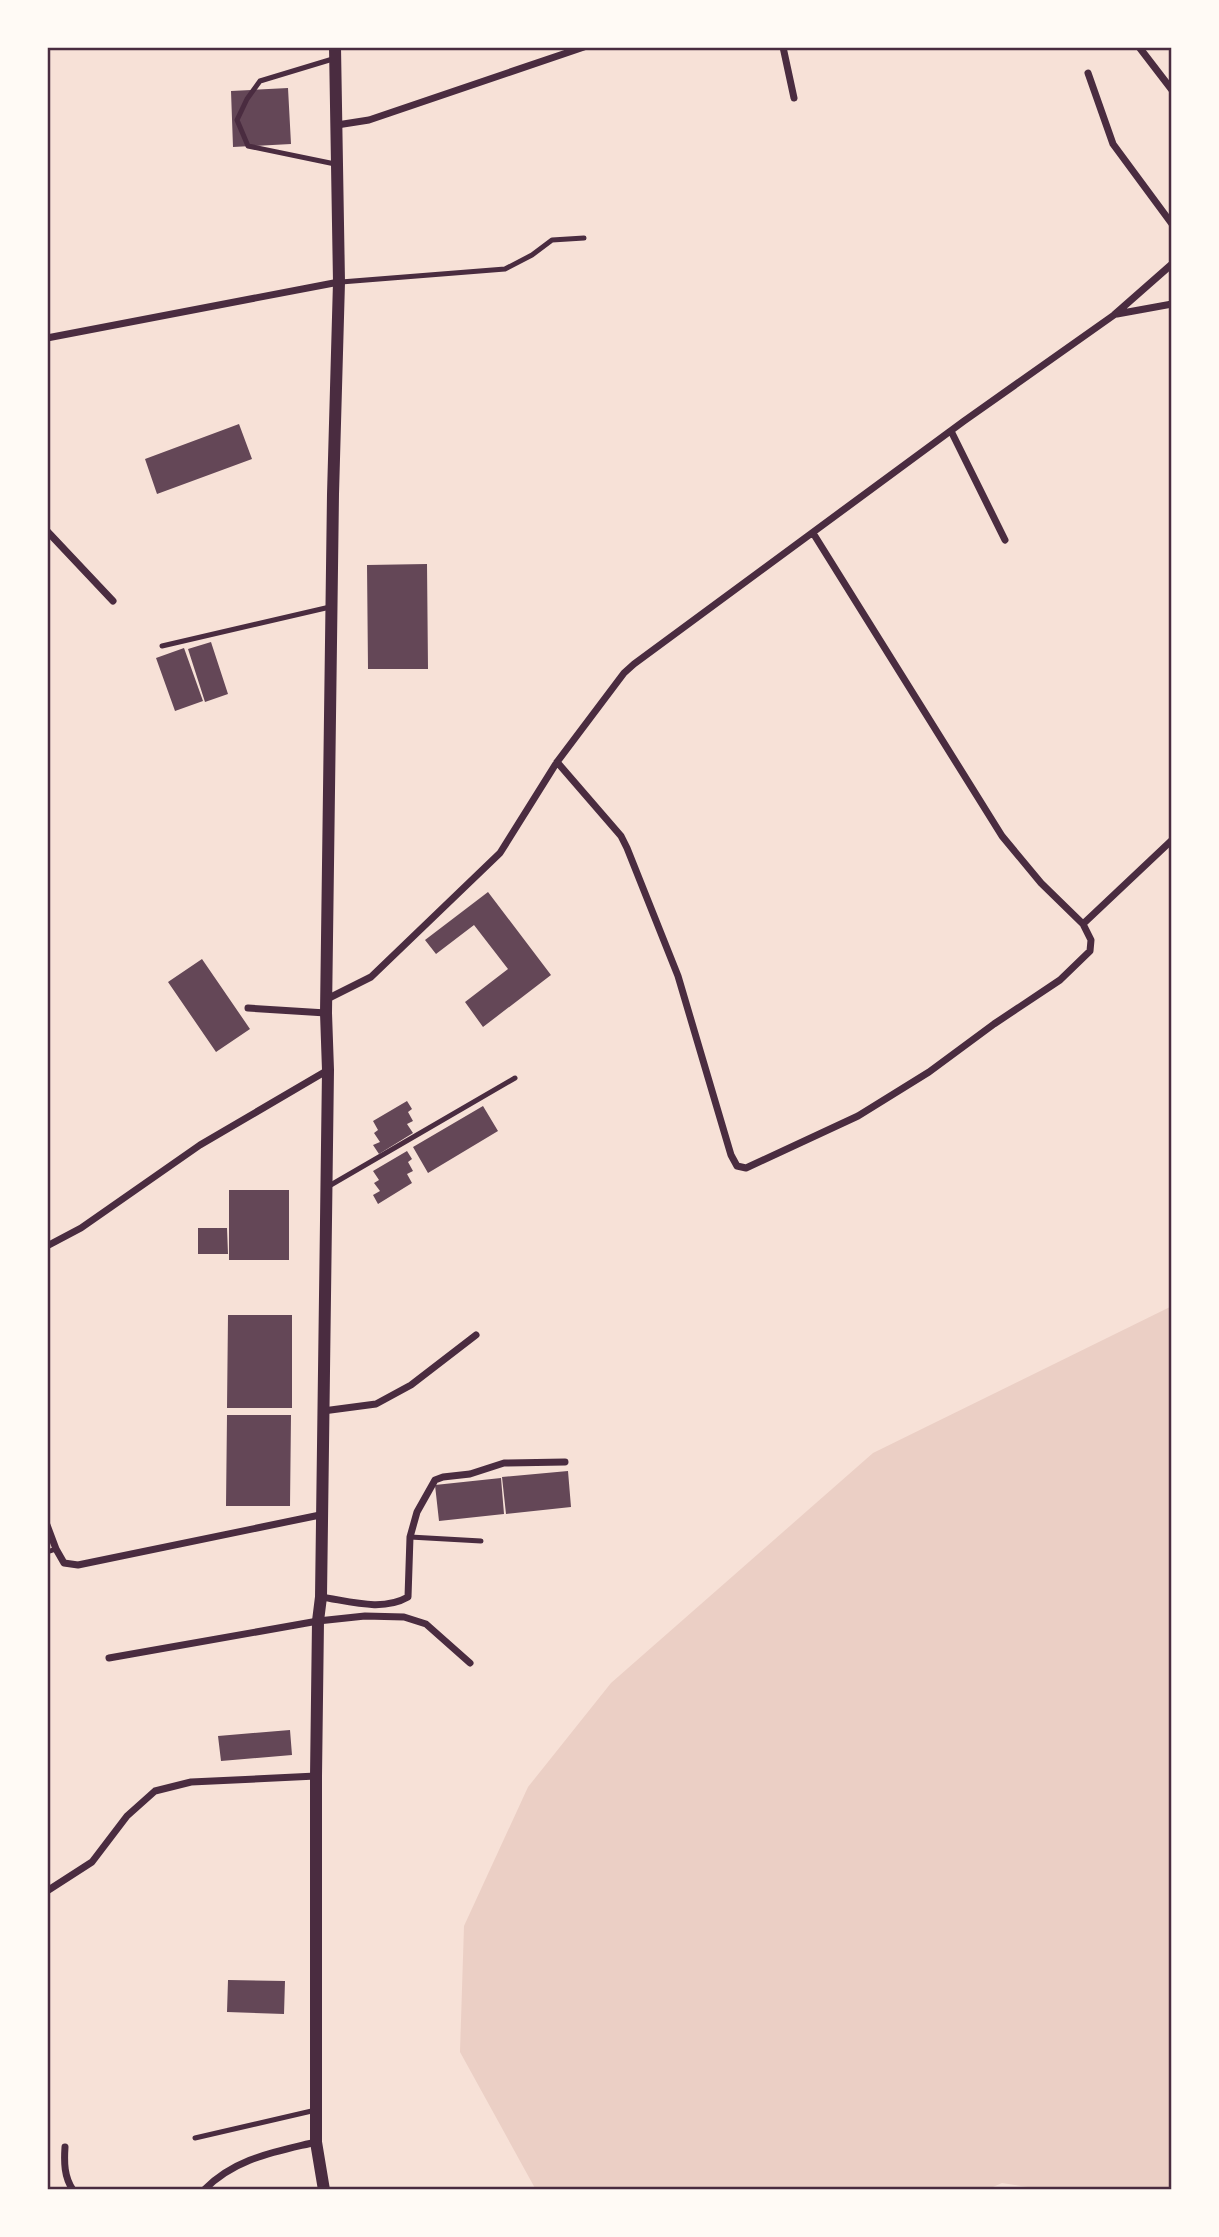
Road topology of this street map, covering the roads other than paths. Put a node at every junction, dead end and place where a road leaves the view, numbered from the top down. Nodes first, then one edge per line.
1 (584, 47) edge
2 (783, 47) edge
3 (1139, 47) edge
4 (335, 52) edge
5 (1088, 73) dead end
6 (1172, 90) edge
7 (794, 97) dead end
8 (337, 125) junction
9 (338, 164) junction
10 (1172, 224) edge
11 (584, 238) dead end
12 (1172, 264) edge
13 (339, 282) junction
14 (1172, 304) edge
15 (1114, 315) junction
16 (47, 338) edge
17 (951, 430) junction
18 (47, 531) edge
19 (813, 533) junction
20 (1005, 540) dead end
21 (113, 601) dead end
22 (333, 606) junction
23 (162, 646) dead end
24 (557, 762) junction
25 (1172, 840) edge
26 (1083, 924) junction
27 (327, 999) junction
28 (248, 1008) dead end
29 (326, 1013) junction
30 (328, 1070) junction
31 (515, 1078) dead end
32 (326, 1187) junction
33 (47, 1246) edge
34 (476, 1335) dead end
35 (323, 1410) junction
36 (565, 1462) dead end
37 (320, 1516) junction
38 (47, 1525) edge
39 (410, 1537) junction
40 (481, 1541) dead end
41 (51, 1551) edge
42 (321, 1597) junction
43 (318, 1622) junction
44 (109, 1658) dead end
45 (470, 1663) dead end
46 (316, 1776) junction
47 (47, 1891) edge
48 (316, 2110) junction
49 (195, 2138) dead end
50 (316, 2142) junction
51 (65, 2147) dead end
52 (73, 2190) edge
53 (204, 2190) edge
54 (324, 2190) edge

1 - 8 street
2 - 7 street
3 - 6 street
4 - 8 street
4 - 9 lane
5 - 10 street
8 - 9 street
9 - 13 street
11 - 13 lane
12 - 15 street
13 - 16 street
13 - 22 street
14 - 15 street
15 - 17 street
17 - 19 street
17 - 20 street
18 - 21 street
19 - 24 street
19 - 26 street
22 - 23 lane
22 - 27 street
24 - 26 street
24 - 27 street
25 - 26 street
27 - 29 street
28 - 29 street
29 - 30 street
30 - 32 street
30 - 33 street
31 - 32 lane
32 - 35 street
34 - 35 street
35 - 37 street
36 - 39 street
37 - 41 street
37 - 42 street
38 - 41 street
39 - 40 lane
39 - 42 street
42 - 43 street
43 - 44 street
43 - 45 street
43 - 46 street
46 - 47 street
46 - 48 street
48 - 49 lane
48 - 50 street
50 - 53 street
50 - 54 street
51 - 52 street

